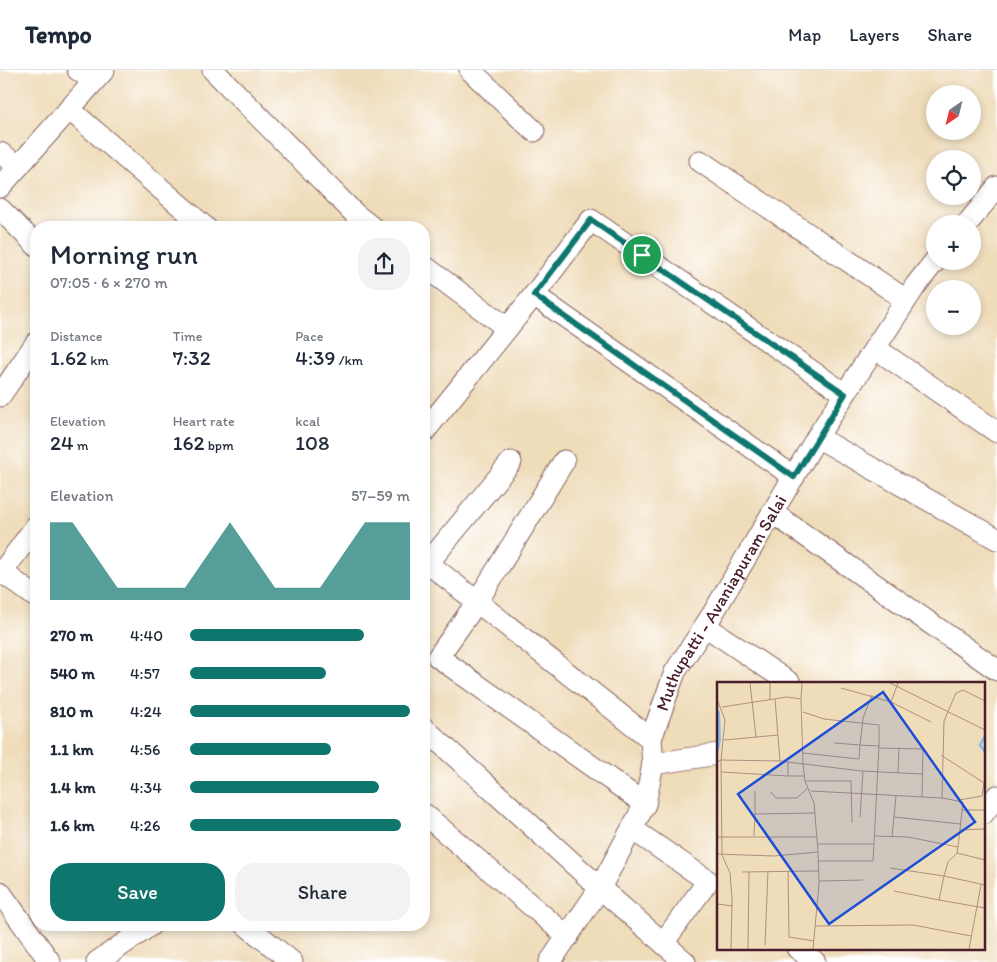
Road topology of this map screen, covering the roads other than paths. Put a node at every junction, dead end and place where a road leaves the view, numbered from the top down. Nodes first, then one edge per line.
1 (213, 70) edge
2 (470, 70) edge
3 (92, 74) edge
4 (69, 109) junction
5 (534, 131) dead end
6 (0, 153) edge
7 (700, 161) dead end
8 (19, 166) junction
9 (0, 187) edge
10 (997, 187) edge
11 (0, 209) edge
12 (974, 215) edge
13 (0, 220) edge
14 (198, 221) edge
15 (364, 221) edge
16 (20, 229) junction
17 (30, 239) edge
18 (928, 270) edge
19 (430, 273) edge
20 (534, 295) junction
21 (906, 300) junction
22 (507, 328) junction
23 (875, 348) junction
24 (30, 353) edge
25 (845, 394) junction
26 (0, 396) edge
27 (430, 424) edge
28 (997, 432) edge
29 (817, 437) junction
30 (564, 461) dead end
31 (511, 462) dead end
32 (794, 477) junction
33 (773, 513) junction
34 (30, 534) edge
35 (997, 539) edge
36 (430, 558) edge
37 (430, 568) edge
38 (1, 573) edge
39 (30, 593) edge
40 (477, 602) junction
41 (705, 626) junction
42 (997, 670) edge
43 (789, 682) edge
44 (430, 733) edge
45 (650, 739) junction
46 (717, 754) edge
47 (653, 764) junction
48 (997, 796) edge
49 (645, 804) junction
50 (984, 813) edge
51 (430, 819) edge
52 (632, 829) junction
53 (713, 885) edge
54 (600, 888) junction
55 (0, 892) edge
56 (141, 931) edge
57 (253, 931) edge
58 (568, 937) junction
59 (663, 943) junction
60 (800, 950) edge
61 (50, 962) edge
62 (96, 962) edge
63 (292, 962) edge
64 (550, 962) edge
65 (685, 962) edge
66 (815, 962) edge

1 - 15 street
2 - 5 street
3 - 4 street
4 - 8 street
4 - 14 street
6 - 8 street
7 - 21 street
8 - 9 street
10 - 12 street
11 - 16 street
13 - 16 street
16 - 17 street
18 - 21 street, Muthupatti - Avaniapuram Salai
19 - 22 street
20 - 22 street
20 - 25 street
20 - 32 street
21 - 23 street, Muthupatti - Avaniapuram Salai
22 - 27 street
23 - 25 street, Muthupatti - Avaniapuram Salai
23 - 28 street
24 - 26 street
25 - 29 street, Muthupatti - Avaniapuram Salai
29 - 32 street, Muthupatti - Avaniapuram Salai
29 - 35 street
30 - 40 street
31 - 36 street
32 - 33 street, Muthupatti - Avaniapuram Salai
33 - 41 street, Muthupatti - Avaniapuram Salai
33 - 42 street
34 - 38 street
37 - 40 street
38 - 39 street
40 - 45 street
40 - 49 street
41 - 43 street
41 - 45 street, Muthupatti - Avaniapuram Salai
44 - 54 street
45 - 47 street, Muthupatti - Avaniapuram Salai
46 - 47 street
47 - 49 street, Muthupatti - Avaniapuram Salai
48 - 50 street
49 - 52 street, Muthupatti - Avaniapuram Salai
51 - 58 street
52 - 53 street
52 - 54 street, Muthupatti - Avaniapuram Salai
53 - 59 street
54 - 58 street, Muthupatti - Avaniapuram Salai
54 - 59 street
55 - 61 street
56 - 62 street
57 - 63 street
58 - 64 street, Muthupatti - Avaniapuram Salai
59 - 65 street
60 - 66 street

